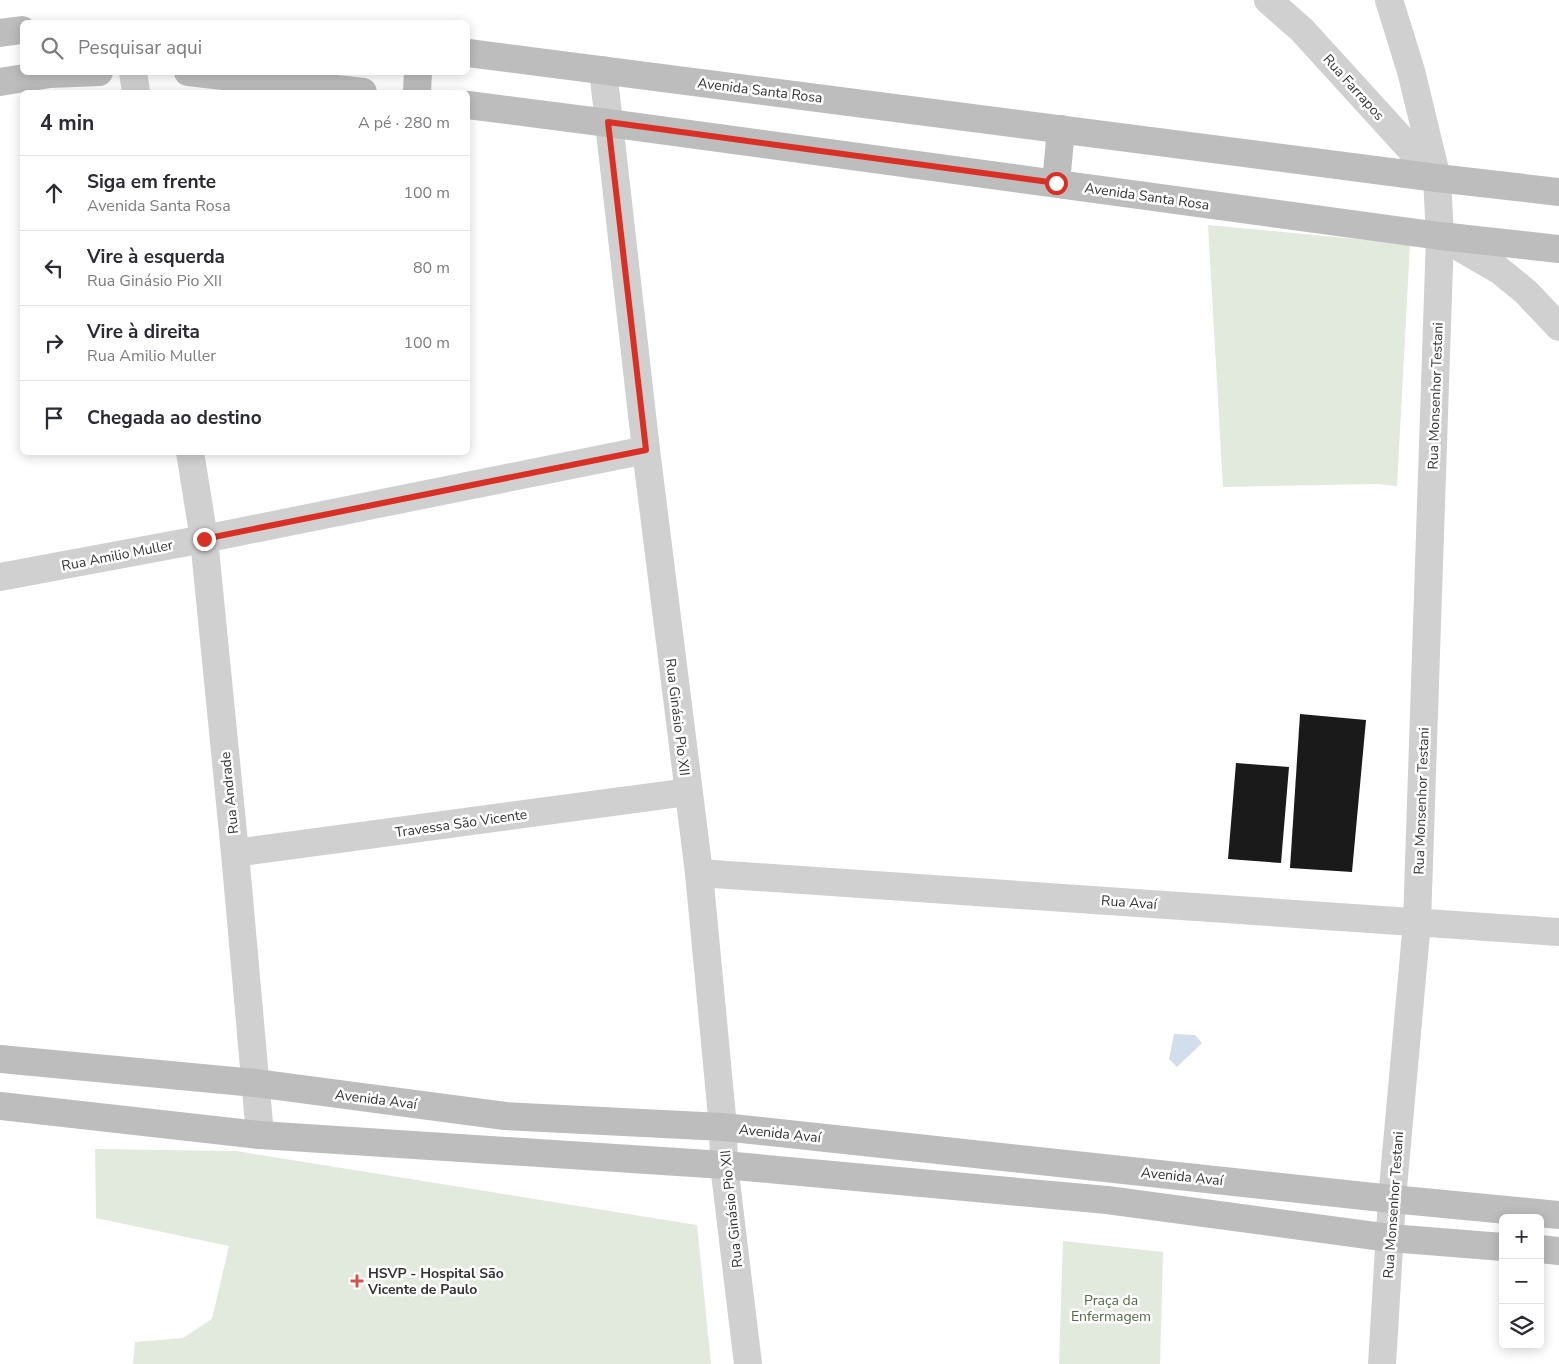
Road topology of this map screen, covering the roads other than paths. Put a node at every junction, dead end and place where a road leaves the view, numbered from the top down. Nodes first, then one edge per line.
1 (1268, 0) edge
2 (1389, 0) edge
3 (20, 30) edge
4 (0, 33) edge
5 (470, 53) edge
6 (603, 70) junction
7 (44, 75) edge
8 (133, 75) edge
9 (214, 75) edge
10 (418, 75) edge
11 (0, 82) edge
12 (136, 90) edge
13 (345, 90) edge
14 (417, 90) edge
15 (470, 105) edge
16 (608, 122) junction
17 (1061, 129) junction
18 (1437, 178) junction
19 (1056, 183) junction
20 (1559, 192) edge
21 (1440, 236) junction
22 (1559, 249) edge
23 (1559, 328) edge
24 (646, 450) junction
25 (190, 455) edge
26 (204, 539) junction
27 (0, 577) edge
28 (688, 792) junction
29 (234, 853) junction
30 (699, 873) junction
31 (1417, 922) junction
32 (1559, 932) edge
33 (0, 1059) edge
34 (255, 1083) junction
35 (0, 1106) edge
36 (723, 1127) junction
37 (260, 1135) junction
38 (724, 1165) junction
39 (1392, 1199) junction
40 (1559, 1215) edge
41 (1390, 1238) junction
42 (1499, 1247) edge
43 (1544, 1250) edge
44 (1559, 1251) edge
45 (748, 1364) edge
46 (1382, 1364) edge

1 - 18 street, Rua Farrapos
2 - 18 street
3 - 4 street
5 - 6 street, Avenida Santa Rosa
6 - 16 street, Rua Ginásio Pio XII
6 - 17 street, Avenida Santa Rosa
7 - 11 street
8 - 12 street
9 - 13 street
10 - 14 street
15 - 16 street, Avenida Santa Rosa
16 - 19 street, Avenida Santa Rosa
16 - 24 street, Rua Ginásio Pio XII
17 - 18 street, Avenida Santa Rosa
17 - 19 street
18 - 20 street, Avenida Santa Rosa
18 - 21 street, Rua Monsenhor Testani
19 - 21 street, Avenida Santa Rosa
21 - 22 street, Avenida Santa Rosa
21 - 23 street
21 - 31 street, Rua Monsenhor Testani
24 - 26 street, Rua Amilio Muller
24 - 28 street, Rua Ginásio Pio XII
25 - 26 street, Rua Andrade
26 - 27 street, Rua Amilio Muller
26 - 29 street, Rua Andrade
28 - 29 street, Travessa São Vicente
28 - 30 street, Rua Ginásio Pio XII
29 - 34 street, Rua Andrade
30 - 31 street, Rua Avaí
30 - 36 street, Rua Ginásio Pio XII
31 - 32 street, Rua Avaí
31 - 39 street, Rua Monsenhor Testani
33 - 34 street, Avenida Avaí
34 - 36 street, Avenida Avaí
34 - 37 street, Rua Andrade
35 - 37 street
36 - 38 street, Rua Ginásio Pio XII
36 - 39 street, Avenida Avaí
37 - 38 street
38 - 41 street
38 - 45 street, Rua Ginásio Pio XII
39 - 40 street, Avenida Avaí
39 - 41 street, Rua Monsenhor Testani
41 - 42 street
41 - 46 street, Rua Monsenhor Testani
43 - 44 street

